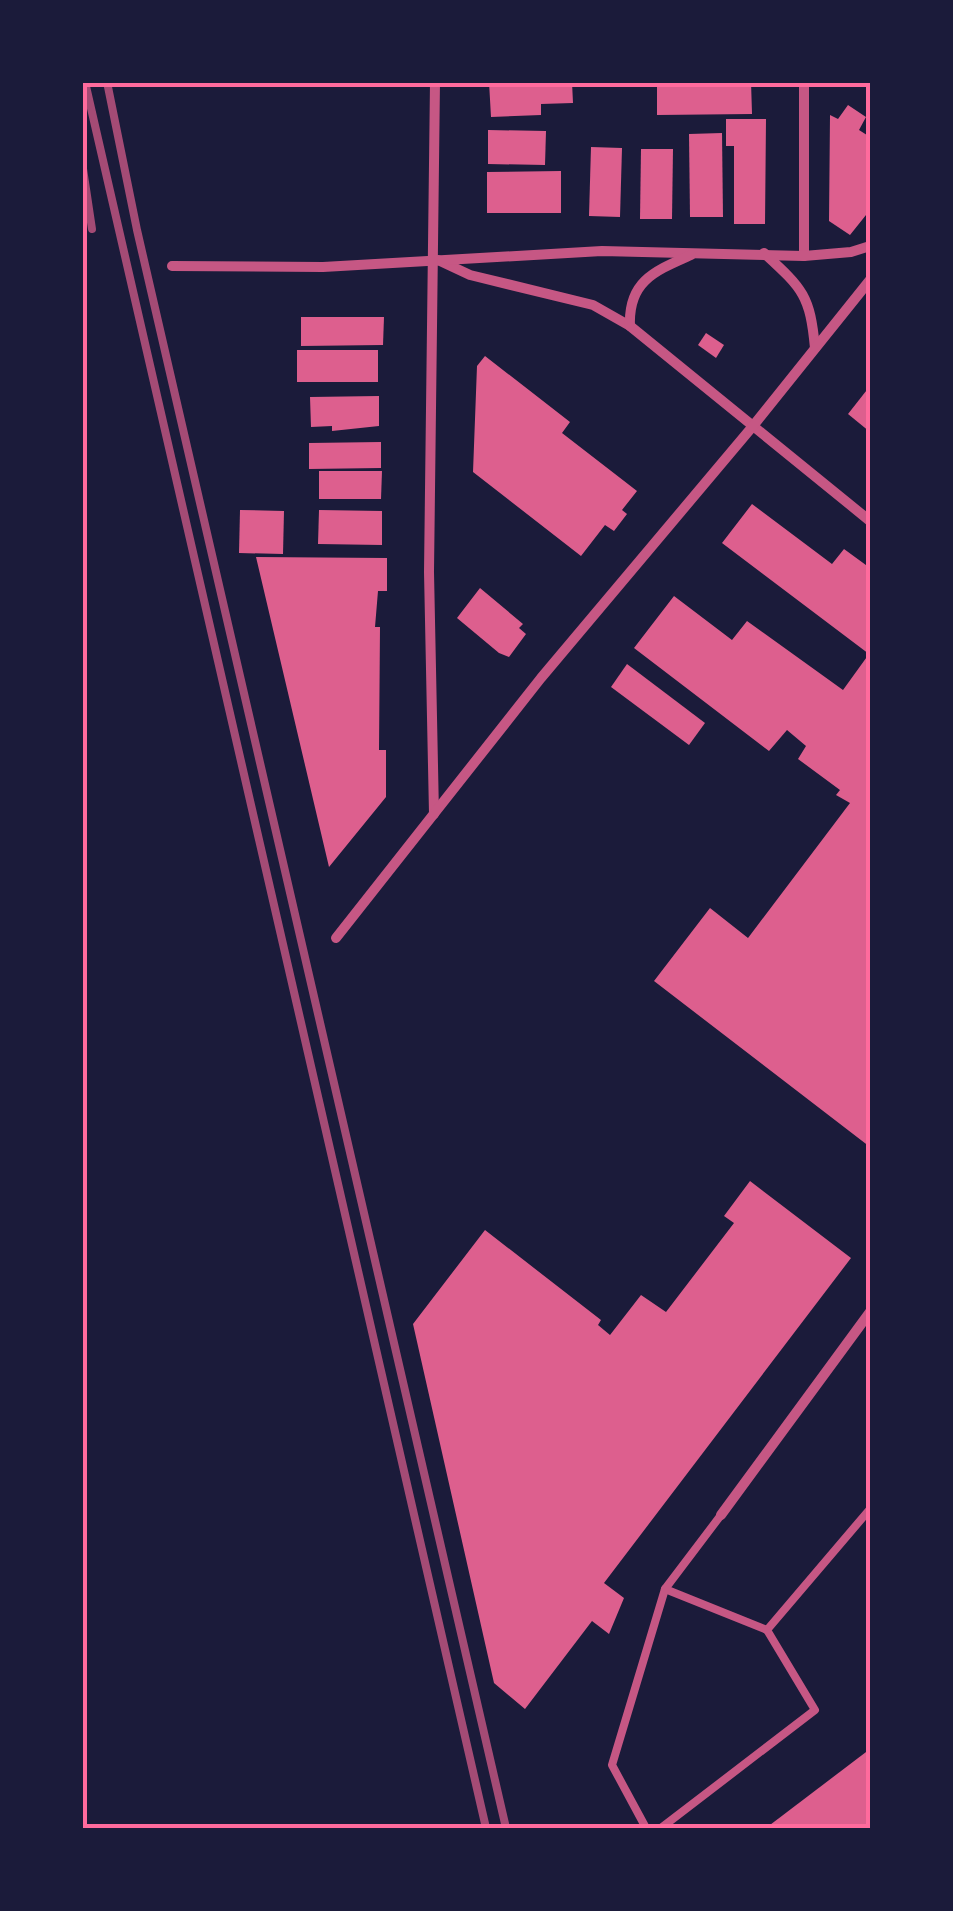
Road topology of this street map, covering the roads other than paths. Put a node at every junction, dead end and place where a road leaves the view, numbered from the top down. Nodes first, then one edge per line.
1 (434, 82) edge
2 (804, 82) edge
3 (870, 246) edge
4 (764, 253) junction
5 (694, 254) junction
6 (804, 256) junction
7 (435, 259) junction
8 (172, 266) dead end
9 (870, 280) edge
10 (630, 326) junction
11 (816, 349) junction
12 (754, 426) junction
13 (870, 521) edge
14 (434, 814) junction
15 (336, 938) dead end
16 (870, 1312) edge
17 (870, 1510) edge
18 (720, 1515) joint
19 (665, 1590) junction
20 (766, 1630) junction
21 (646, 1828) edge
22 (661, 1828) edge

1 - 7 street
2 - 6 street
3 - 6 street
4 - 5 street
4 - 6 street
4 - 11 street
5 - 7 street
5 - 10 street
7 - 8 street
7 - 10 street
7 - 14 street
9 - 11 street
10 - 12 street
11 - 12 street
12 - 13 street
12 - 14 street
14 - 15 street
16 - 18 street
17 - 20 lane
18 - 19 lane
19 - 20 lane
19 - 21 lane
20 - 22 lane

